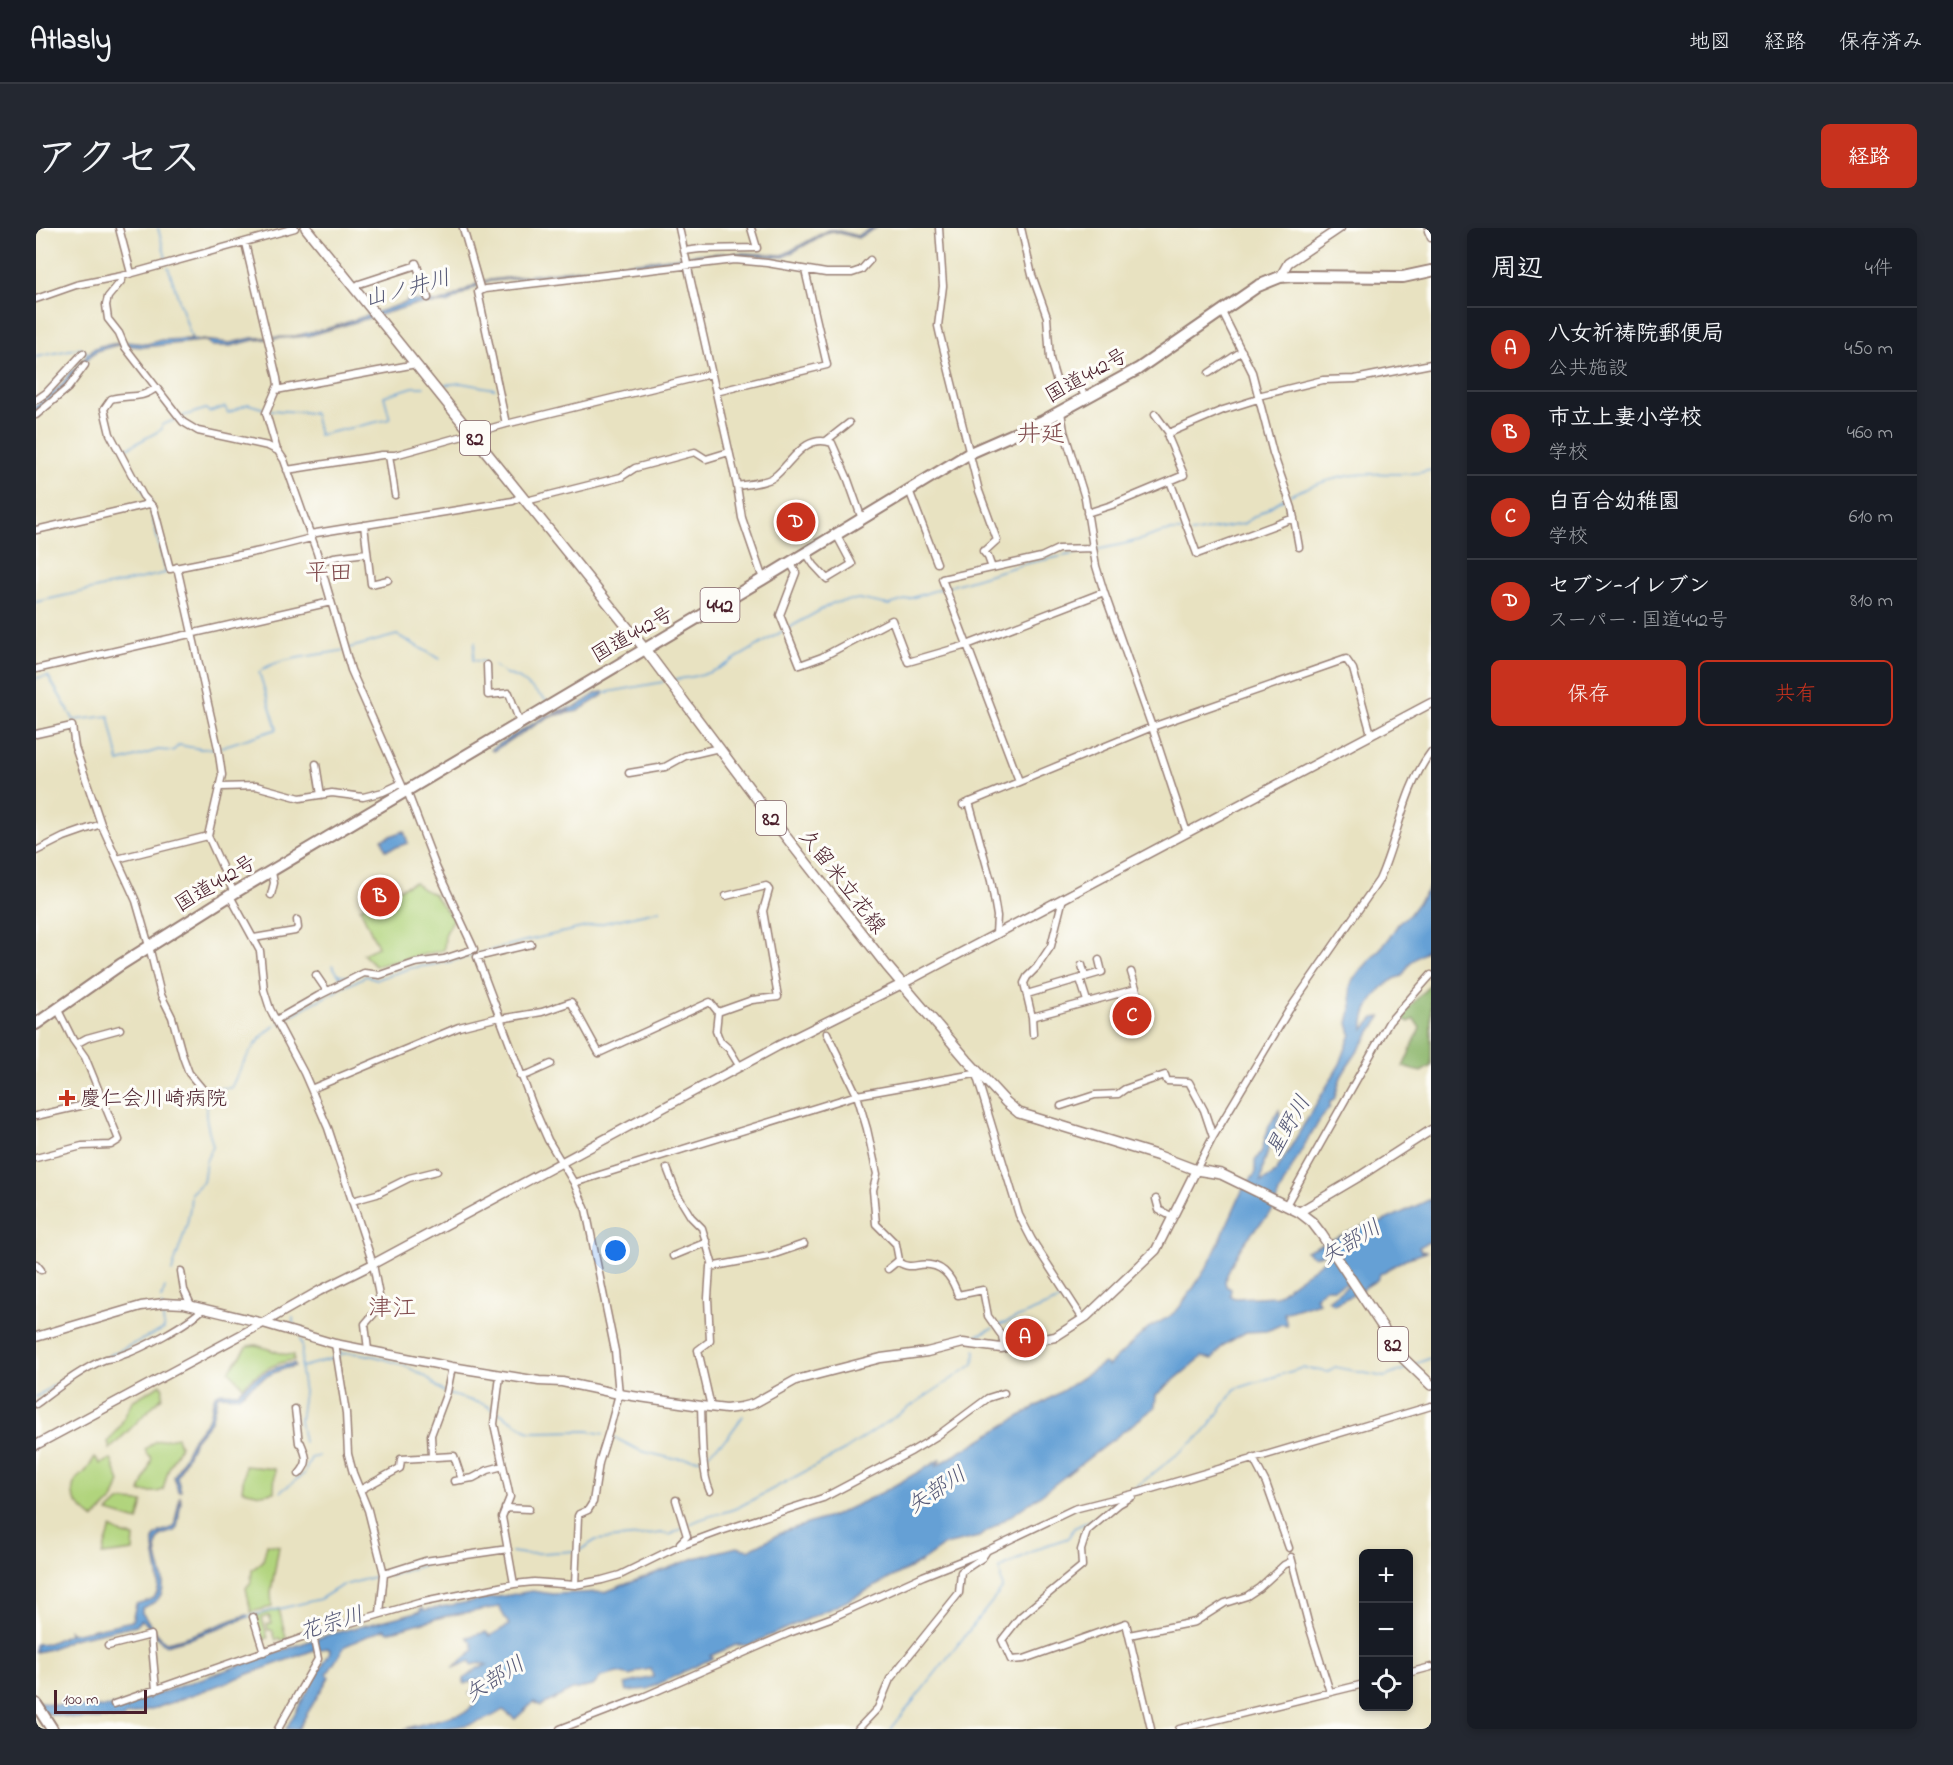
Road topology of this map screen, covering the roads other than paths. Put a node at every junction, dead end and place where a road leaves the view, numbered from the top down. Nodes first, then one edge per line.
1 (119, 228) edge
2 (295, 228) edge
3 (306, 228) edge
4 (463, 228) edge
5 (679, 228) edge
6 (751, 228) edge
7 (939, 228) edge
8 (1021, 228) edge
9 (1338, 228) edge
10 (245, 243) junction
11 (684, 251) junction
12 (870, 260) dead end
13 (687, 264) junction
14 (805, 270) junction
15 (1431, 271) edge
16 (131, 273) junction
17 (122, 276) junction
18 (1280, 278) junction
19 (354, 288) junction
20 (481, 291) junction
21 (428, 298) dead end
22 (36, 299) edge
23 (1221, 310) junction
24 (1242, 351) junction
25 (83, 353) dead end
26 (416, 364) junction
27 (1431, 364) edge
28 (86, 365) dead end
29 (1209, 373) dead end
30 (711, 374) junction
31 (1077, 381) dead end
32 (1058, 386) dead end
33 (156, 388) junction
34 (276, 390) junction
35 (716, 392) junction
36 (1084, 394) dead end
37 (1258, 398) junction
38 (36, 400) edge
39 (1061, 412) junction
40 (1155, 414) dead end
41 (36, 415) edge
42 (849, 423) dead end
43 (506, 424) junction
44 (1169, 432) junction
45 (471, 434) junction
46 (826, 441) junction
47 (277, 450) junction
48 (729, 452) junction
49 (970, 453) junction
50 (388, 455) junction
51 (287, 470) junction
52 (1170, 481) junction
53 (737, 486) junction
54 (909, 490) junction
55 (395, 495) dead end
56 (524, 498) junction
57 (149, 504) junction
58 (1087, 513) junction
59 (1294, 518) junction
60 (862, 519) junction
61 (364, 525) junction
62 (36, 531) edge
63 (836, 534) junction
64 (311, 536) junction
65 (1299, 547) dead end
66 (1093, 548) junction
67 (367, 553) junction
68 (806, 553) junction
69 (790, 562) junction
70 (319, 563) junction
71 (937, 563) dead end
72 (177, 567) junction
73 (992, 568) junction
74 (763, 579) junction
75 (388, 580) dead end
76 (1104, 592) junction
77 (331, 602) junction
78 (193, 634) junction
79 (967, 645) junction
80 (644, 648) junction
81 (487, 665) dead end
82 (36, 669) edge
83 (1431, 703) edge
84 (520, 723) junction
85 (1152, 727) junction
86 (36, 734) edge
87 (1371, 734) junction
88 (719, 748) junction
89 (1431, 752) edge
90 (316, 764) dead end
91 (221, 770) junction
92 (212, 772) dead end
93 (629, 773) dead end
94 (1019, 781) junction
95 (220, 787) junction
96 (404, 789) junction
97 (321, 795) junction
98 (101, 824) junction
99 (1187, 833) junction
100 (208, 836) junction
101 (36, 851) edge
102 (117, 859) junction
103 (272, 872) junction
104 (232, 895) junction
105 (271, 895) dead end
106 (726, 896) dead end
107 (1063, 898) junction
108 (297, 920) dead end
109 (996, 934) junction
110 (254, 938) junction
111 (531, 944) dead end
112 (149, 946) junction
113 (1099, 960) dead end
114 (1082, 965) dead end
115 (1131, 972) dead end
116 (316, 975) dead end
117 (1431, 975) edge
118 (1082, 978) junction
119 (902, 984) junction
120 (1136, 989) junction
121 (327, 991) junction
122 (1027, 994) junction
123 (1087, 1001) junction
124 (57, 1008) junction
125 (718, 1012) junction
126 (1032, 1017) junction
127 (1145, 1017) dead end
128 (500, 1018) junction
129 (278, 1023) junction
130 (36, 1024) edge
131 (120, 1029) dead end
132 (826, 1033) dead end
133 (1033, 1034) dead end
134 (76, 1044) junction
135 (551, 1064) dead end
136 (740, 1066) junction
137 (978, 1073) junction
138 (520, 1076) junction
139 (310, 1089) junction
140 (204, 1091) dead end
141 (857, 1095) junction
142 (102, 1101) junction
143 (1061, 1106) dead end
144 (36, 1116) edge
145 (1431, 1130) edge
146 (1213, 1137) junction
147 (36, 1158) edge
148 (562, 1162) junction
149 (667, 1168) dead end
150 (1196, 1170) junction
151 (437, 1171) dead end
152 (574, 1183) junction
153 (1156, 1198) dead end
154 (352, 1201) junction
155 (1284, 1205) junction
156 (1299, 1212) junction
157 (1173, 1217) junction
158 (707, 1242) junction
159 (804, 1244) dead end
160 (673, 1256) dead end
161 (898, 1262) junction
162 (373, 1264) junction
163 (713, 1266) junction
164 (888, 1269) dead end
165 (181, 1271) dead end
166 (191, 1305) junction
167 (204, 1308) junction
168 (1083, 1319) junction
169 (263, 1323) junction
170 (36, 1337) edge
171 (335, 1344) junction
172 (1004, 1348) junction
173 (368, 1350) junction
174 (452, 1367) junction
175 (501, 1376) junction
176 (1431, 1385) edge
177 (1004, 1393) dead end
178 (618, 1394) junction
179 (36, 1404) edge
180 (701, 1406) junction
181 (1431, 1406) edge
182 (711, 1407) junction
183 (295, 1409) dead end
184 (36, 1445) edge
185 (432, 1457) junction
186 (1253, 1458) junction
187 (503, 1466) junction
188 (299, 1473) dead end
189 (462, 1479) junction
190 (454, 1482) dead end
191 (360, 1490) junction
192 (710, 1491) dead end
193 (1135, 1492) junction
194 (676, 1500) dead end
195 (505, 1508) junction
196 (529, 1509) dead end
197 (675, 1548) junction
198 (1289, 1548) dead end
199 (507, 1549) junction
200 (986, 1551) junction
201 (384, 1574) junction
202 (514, 1584) junction
203 (575, 1585) junction
204 (380, 1613) junction
205 (253, 1617) dead end
206 (1128, 1631) junction
207 (313, 1635) junction
208 (112, 1644) dead end
209 (264, 1652) junction
210 (1431, 1667) edge
211 (1413, 1672) edge
212 (1359, 1685) edge
213 (156, 1690) junction
214 (1330, 1692) junction
215 (36, 1704) edge
216 (114, 1704) dead end
217 (50, 1725) edge
218 (278, 1729) edge
219 (560, 1729) edge
220 (858, 1729) edge
221 (1151, 1729) edge
222 (1179, 1729) edge

1 - 16 street
2 - 10 street
3 - 19 main road, 久留米立花線 / 82
4 - 20 street
5 - 11 street
6 - 11 street
7 - 49 street
8 - 32 street
9 - 18 street
10 - 16 street
10 - 34 street
11 - 13 street
12 - 14 street
13 - 14 street
13 - 20 street
13 - 30 street
14 - 35 street
15 - 18 highway, 国道442号 / 442
16 - 17 street
17 - 22 street
17 - 33 street
18 - 23 highway, 国道442号 / 442
19 - 21 street
19 - 26 main road, 久留米立花線 / 82
20 - 43 street
23 - 24 street
23 - 39 highway, 国道442号 / 442
24 - 29 street
24 - 37 street
25 - 38 street
26 - 34 street
26 - 45 main road, 久留米立花線 / 82
27 - 37 street
28 - 41 street
30 - 35 street
30 - 43 street
31 - 36 street
33 - 47 street
33 - 57 street
34 - 47 street
35 - 48 street
37 - 44 street
37 - 59 street
39 - 49 highway, 国道442号 / 442
39 - 58 street
40 - 44 street
42 - 46 street
43 - 45 street
44 - 52 street
45 - 50 street
45 - 56 main road, 久留米立花線 / 82
46 - 53 street
46 - 60 street
47 - 51 street
48 - 53 street
48 - 56 street
49 - 54 highway, 国道442号 / 442
49 - 73 street
50 - 51 street
50 - 55 street
51 - 64 street
52 - 58 street
52 - 59 street
53 - 74 street
54 - 60 highway, 国道442号 / 442
54 - 71 street
56 - 61 street
56 - 80 main road, 久留米立花線 / 82
57 - 62 street
57 - 72 street
58 - 66 street
59 - 65 street
60 - 63 highway, 国道442号 / 442
61 - 64 street
61 - 67 street
63 - 68 highway, 国道442号 / 442
63 - 68 street
64 - 70 street
64 - 72 street
66 - 73 street
66 - 76 street
67 - 70 street
67 - 75 street
68 - 69 highway, 国道442号 / 442
69 - 74 highway, 国道442号 / 442
69 - 79 street
70 - 77 street
72 - 78 street
73 - 79 street
74 - 80 highway, 国道442号 / 442
76 - 79 street
76 - 85 street
77 - 78 street
77 - 96 street
78 - 82 street
78 - 91 street
79 - 94 street
80 - 84 highway, 国道442号 / 442
80 - 88 main road, 久留米立花線 / 82
81 - 84 street
83 - 87 street
84 - 96 highway, 国道442号 / 442
85 - 87 street
85 - 94 street
85 - 99 street
86 - 98 street
87 - 99 street
88 - 93 street
88 - 119 main road, 久留米立花線 / 82
89 - 146 street
90 - 97 street
91 - 92 street
91 - 95 street
94 - 109 street
95 - 97 street
95 - 100 street
96 - 97 street
96 - 103 highway, 国道442号 / 442
96 - 121 street
98 - 101 street
98 - 102 street
99 - 107 street
100 - 102 street
100 - 104 street
102 - 112 street
103 - 104 highway, 国道442号 / 442
103 - 105 street
104 - 110 street
104 - 112 highway, 国道442号 / 442
106 - 125 street
107 - 109 street
107 - 122 street
108 - 110 street
109 - 119 street
110 - 129 street
111 - 128 street
112 - 124 highway, 国道442号 / 442
112 - 140 street
113 - 118 street
114 - 118 street
115 - 120 street
116 - 121 street
117 - 155 street
118 - 122 street
118 - 123 street
119 - 136 street
119 - 137 main road, 久留米立花線 / 82
120 - 123 street
120 - 127 street
121 - 129 street
122 - 126 street
123 - 126 street
124 - 130 highway, 国道442号 / 442
124 - 134 street
125 - 128 street
125 - 136 street
126 - 133 street
128 - 138 street
128 - 139 street
129 - 139 street
131 - 134 street
132 - 141 street
134 - 142 street
135 - 138 street
136 - 148 street
137 - 141 street
137 - 150 main road, 久留米立花線 / 82
137 - 168 street
138 - 148 street
139 - 154 street
141 - 152 street
141 - 161 street
142 - 144 street
142 - 147 street
143 - 146 street
145 - 156 street
146 - 150 street
148 - 152 street
148 - 162 street
149 - 158 street
150 - 155 main road, 久留米立花線 / 82
150 - 157 street
151 - 154 street
152 - 178 street
153 - 157 street
154 - 162 street
155 - 156 main road, 久留米立花線 / 82
156 - 176 main road, 久留米立花線 / 82
157 - 168 street
158 - 160 street
158 - 163 street
159 - 163 street
161 - 164 street
161 - 172 street
162 - 169 street
162 - 173 street
163 - 182 street
165 - 166 street
166 - 167 street
166 - 170 street
167 - 169 street
167 - 179 street
168 - 172 street
169 - 171 street
169 - 184 street
171 - 173 street
171 - 191 street
172 - 182 street
173 - 174 street
174 - 175 street
174 - 185 street
175 - 178 street
175 - 187 street
177 - 197 street
178 - 180 street
178 - 203 street
180 - 182 street
180 - 192 street
181 - 186 street
183 - 188 street
185 - 189 street
185 - 191 street
186 - 193 street
186 - 198 street
187 - 189 street
187 - 195 street
189 - 190 street
191 - 201 street
193 - 200 street
193 - 206 street
194 - 197 street
195 - 196 street
195 - 199 street
197 - 203 street
199 - 201 street
199 - 202 street
200 - 219 street
200 - 220 street
201 - 204 street
202 - 203 street
202 - 204 street
204 - 207 street
205 - 209 street
206 - 214 street
206 - 221 street
207 - 209 street
207 - 218 street
208 - 213 street
209 - 213 street
210 - 211 street
212 - 214 street
213 - 216 street
214 - 222 street
215 - 217 highway

